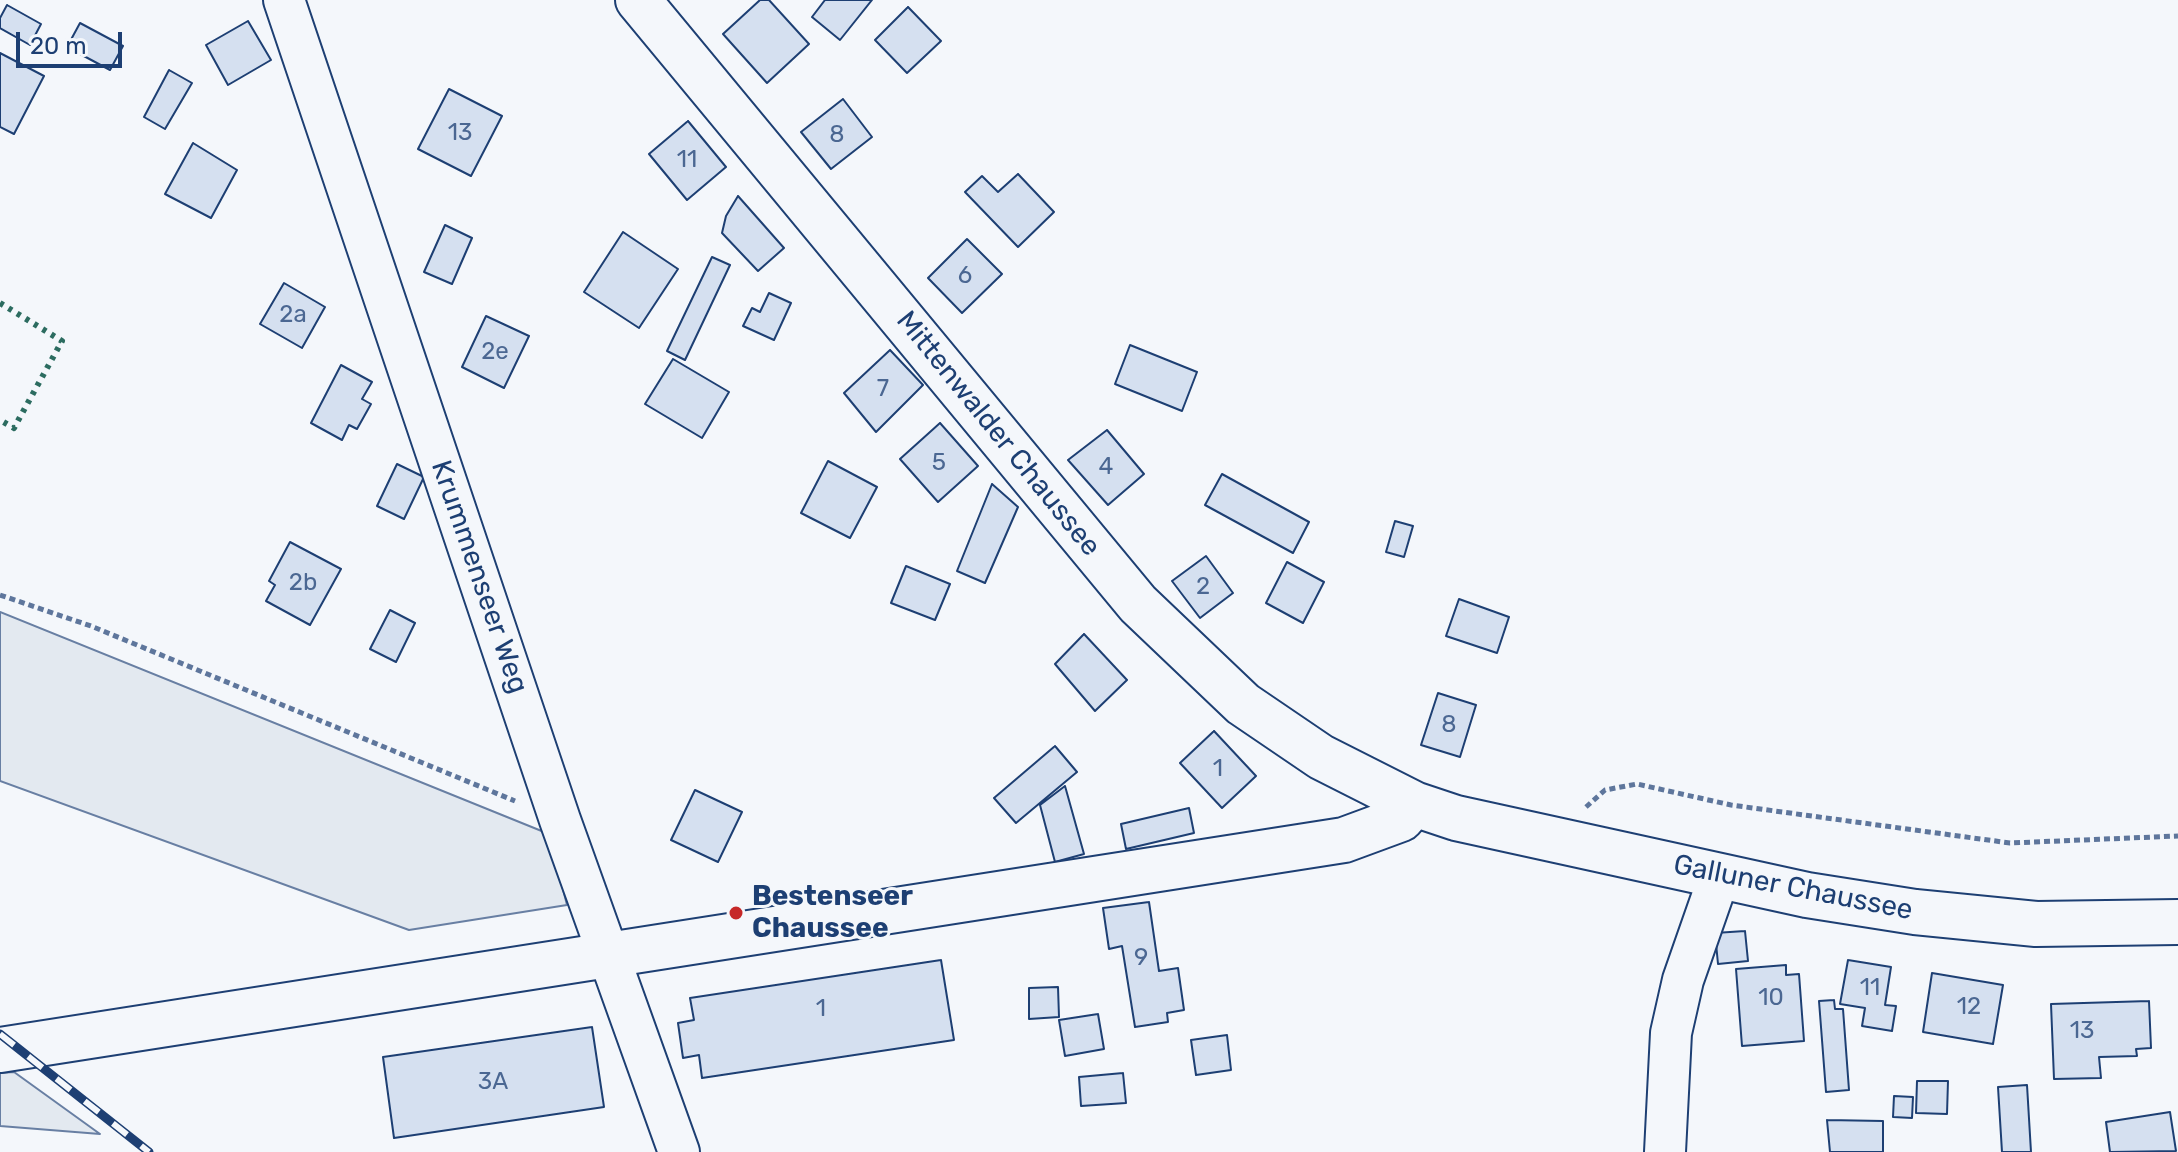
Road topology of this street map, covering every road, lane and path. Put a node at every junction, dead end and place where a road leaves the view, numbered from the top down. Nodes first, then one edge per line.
1 (284, 0) edge
2 (638, 0) edge
3 (0, 595) edge
4 (1414, 804) junction
5 (560, 820) junction
6 (2178, 836) edge
7 (1566, 843) junction
8 (1719, 877) junction
9 (2178, 922) edge
10 (606, 953) junction
11 (0, 1050) edge
12 (679, 1152) edge
13 (1665, 1152) edge

1 - 5 street, Krummenseer Weg
2 - 4 main road, Mittenwalder Chaussee
3 - 5 path
4 - 7 main road, Galluner Chaussee
4 - 10 main road
5 - 10 street, Krummenseer Weg
6 - 7 path
7 - 8 main road, Galluner Chaussee
8 - 9 main road, Galluner Chaussee
8 - 13 street
10 - 11 main road
10 - 12 street, Krummenseer Weg

